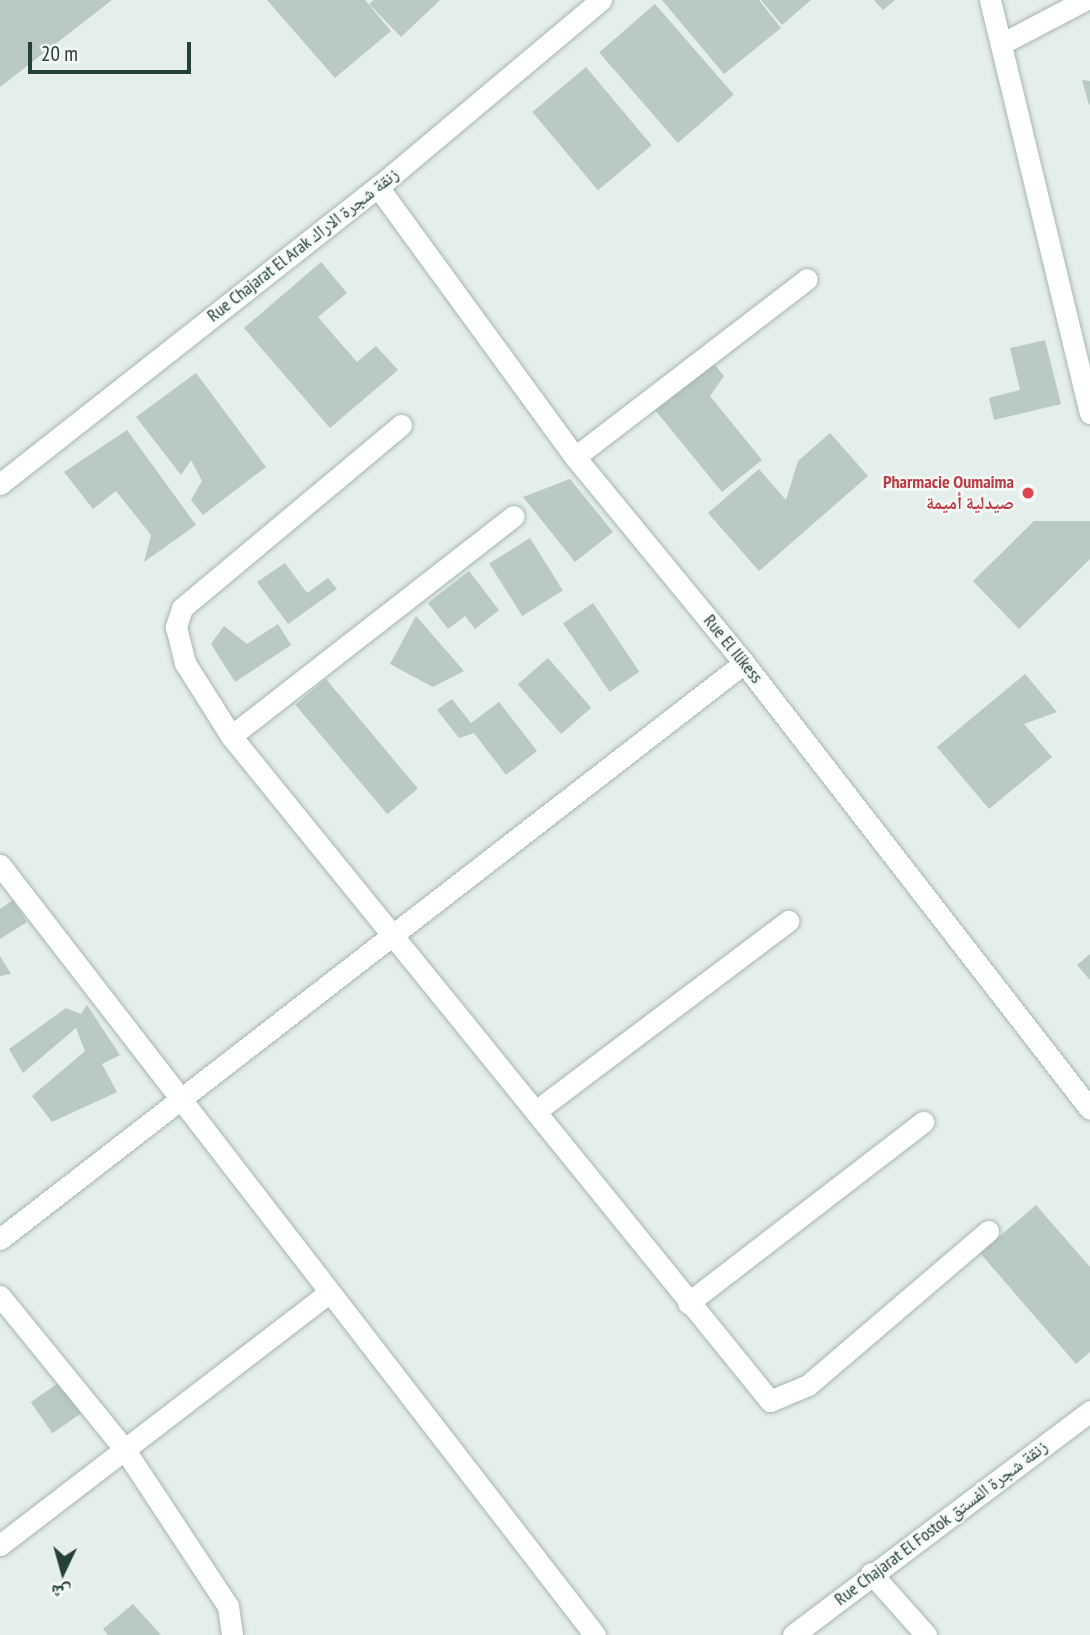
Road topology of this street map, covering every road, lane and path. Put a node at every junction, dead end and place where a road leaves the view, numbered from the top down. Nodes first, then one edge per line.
1 (601, 0) edge
2 (990, 0) edge
3 (1085, 0) edge
4 (1003, 43) junction
5 (378, 187) junction
6 (807, 279) dead end
7 (1090, 413) edge
8 (401, 425) dead end
9 (575, 457) junction
10 (0, 484) edge
11 (514, 516) dead end
12 (744, 663) junction
13 (231, 736) junction
14 (0, 865) edge
15 (788, 921) dead end
16 (396, 934) junction
17 (180, 1101) junction
18 (1090, 1109) edge
19 (536, 1111) junction
20 (923, 1122) dead end
21 (988, 1231) dead end
22 (0, 1239) edge
23 (328, 1293) junction
24 (0, 1296) edge
25 (688, 1303) junction
26 (1090, 1411) edge
27 (125, 1450) junction
28 (0, 1545) edge
29 (871, 1573) junction
30 (232, 1635) edge
31 (596, 1635) edge
32 (793, 1635) edge
33 (926, 1635) edge

1 - 5 street, Rue Chajarat El Arak زنقة شجرة الاراك
2 - 4 street
3 - 4 street
4 - 7 street
5 - 9 street, Rue El Ilikess
5 - 10 street, Rue Chajarat El Arak زنقة شجرة الاراك
6 - 9 street
8 - 13 street
9 - 12 street, Rue El Ilikess
11 - 13 street
12 - 16 street
12 - 18 street, Rue El Ilikess
13 - 16 street
14 - 17 street
15 - 19 street
16 - 17 street
16 - 19 street
17 - 22 street
17 - 23 street
19 - 25 street
20 - 25 street
21 - 25 street
23 - 27 street
23 - 31 street
24 - 27 street
26 - 29 street, Rue Chajarat El Fostok زنقة شجرة الفستق
27 - 28 street
27 - 30 street
29 - 32 street, Rue Chajarat El Fostok زنقة شجرة الفستق
29 - 33 street

